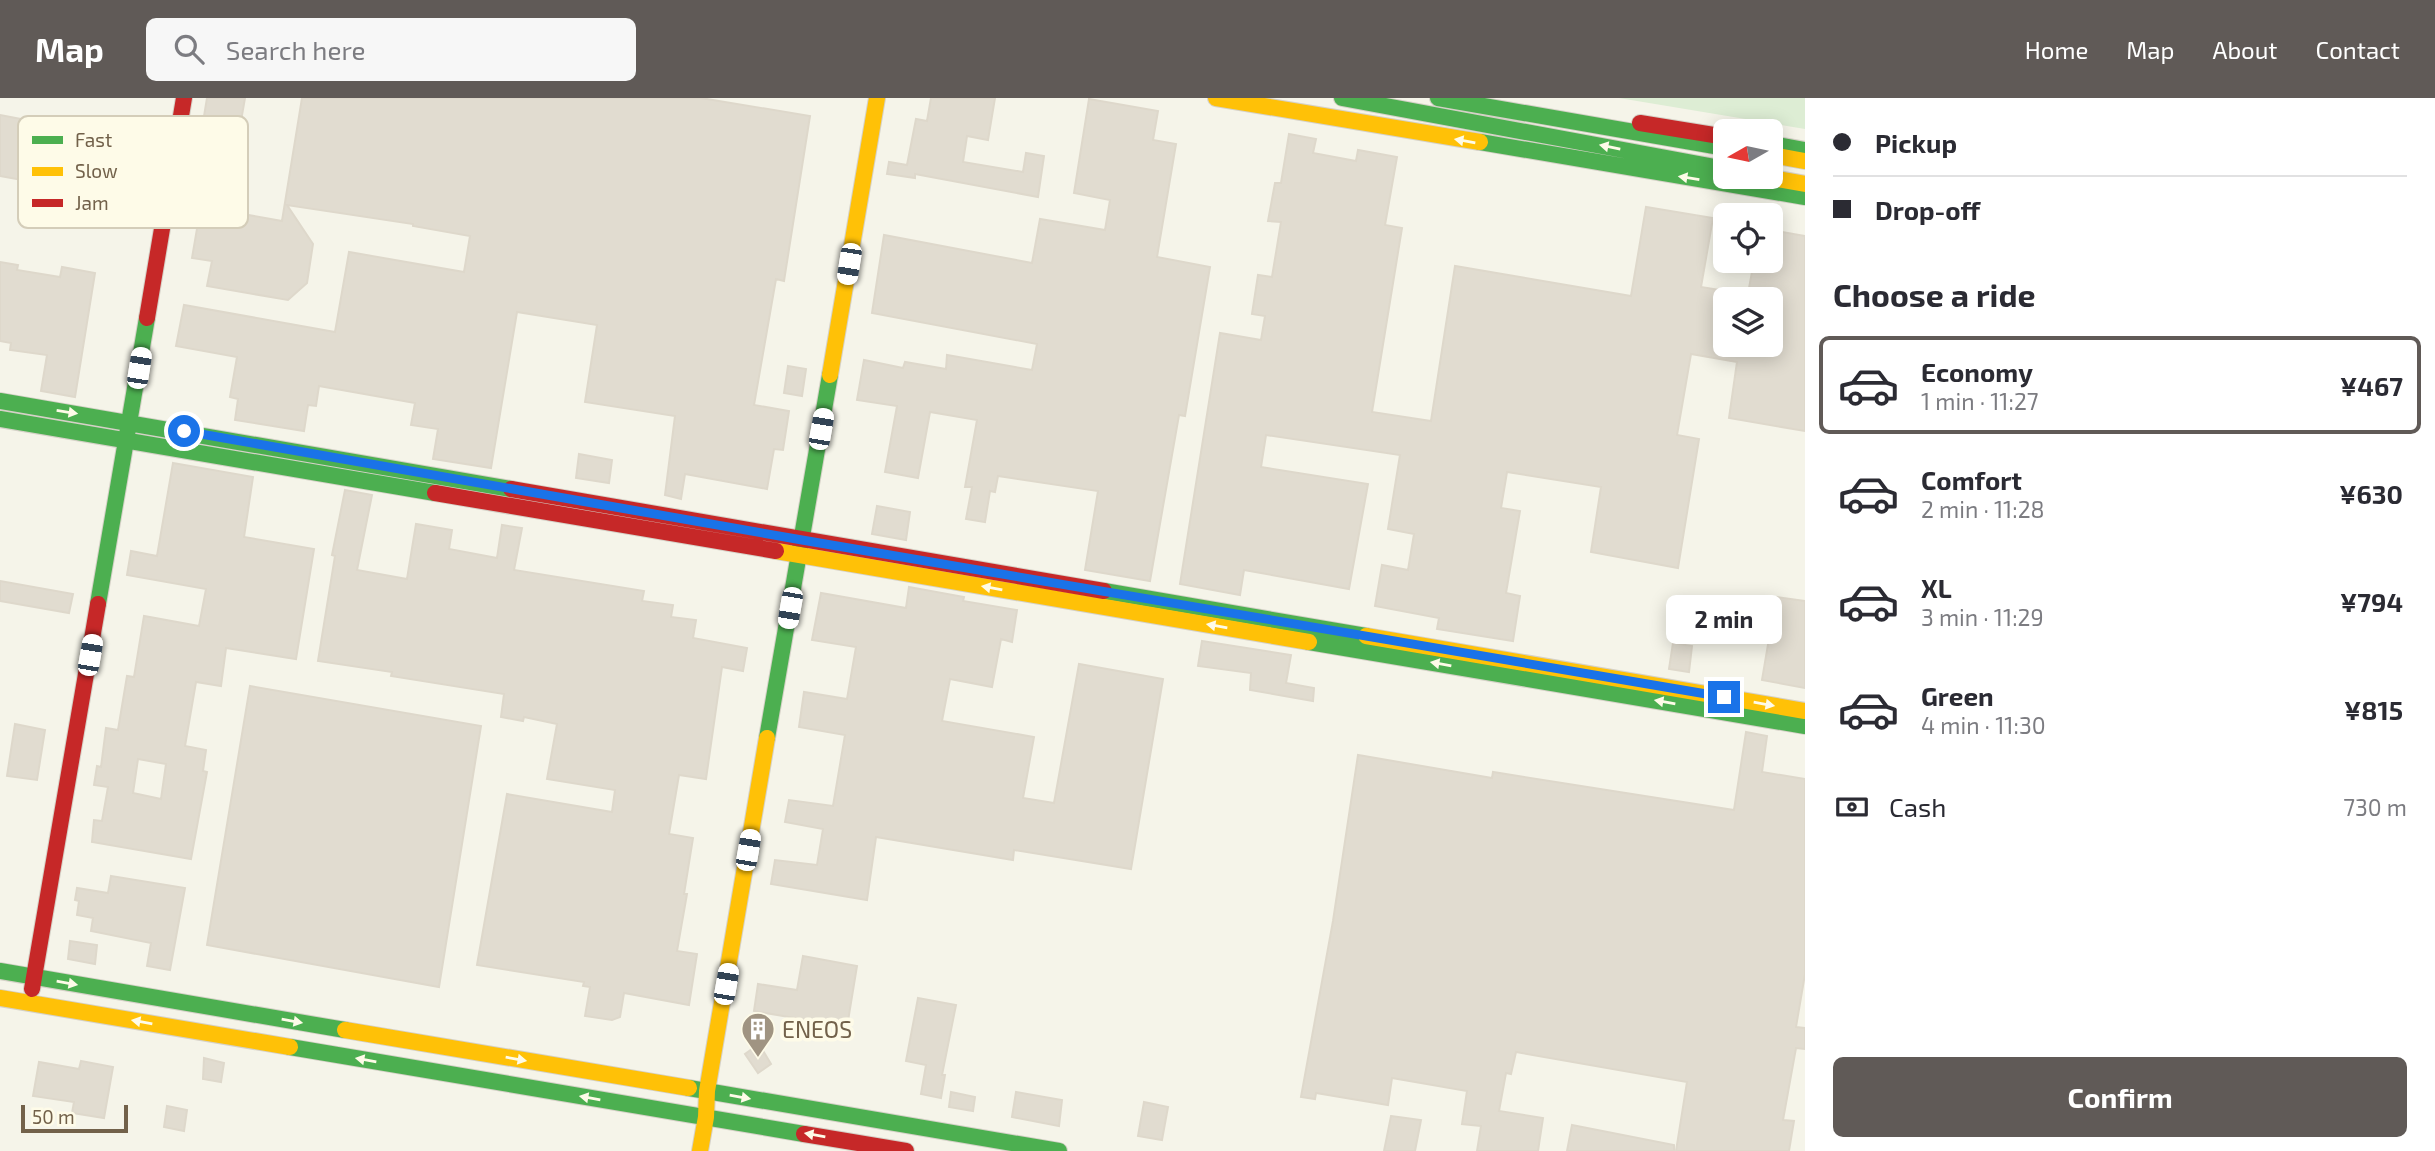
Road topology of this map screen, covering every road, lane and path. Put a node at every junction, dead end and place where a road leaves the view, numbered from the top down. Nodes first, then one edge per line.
1 (184, 98) edge
2 (877, 98) edge
3 (1216, 98) edge
4 (1342, 98) edge
5 (1438, 98) edge
6 (1475, 98) edge
7 (1480, 98) edge
8 (181, 116) edge
9 (1713, 137) edge
10 (1713, 137) edge
11 (1713, 146) edge
12 (1783, 149) edge
13 (1805, 153) edge
14 (1783, 157) edge
15 (1805, 161) edge
16 (1713, 167) edge
17 (1783, 180) edge
18 (1805, 184) edge
19 (1805, 197) edge
20 (162, 228) edge
21 (0, 401) edge
22 (0, 419) edge
23 (130, 422) junction
24 (126, 440) junction
25 (800, 547) junction
26 (1805, 711) edge
27 (1805, 726) edge
28 (0, 971) edge
29 (34, 977) junction
30 (0, 998) edge
31 (29, 1002) junction
32 (707, 1091) junction
33 (706, 1117) junction
34 (700, 1151) edge
35 (906, 1151) edge
36 (1059, 1151) edge

1 - 8 main road
2 - 25 main road
19 -> 3 main road
16 -> 4 main road
5 - 11 main road
6 - 9 main road
7 - 10 main road
12 - 13 main road
14 - 15 main road
17 - 18 main road
20 - 23 main road
21 -> 23 main road
22 - 24 main road
23 - 24 main road
23 - 25 main road
24 - 25 main road
24 - 29 main road
25 -> 26 main road
27 -> 25 main road
25 - 32 main road
28 - 29 main road
29 - 31 main road
29 -> 32 main road
30 - 31 main road
33 -> 31 main road
32 - 33 main road
32 -> 36 main road
33 - 34 main road
35 -> 33 main road

